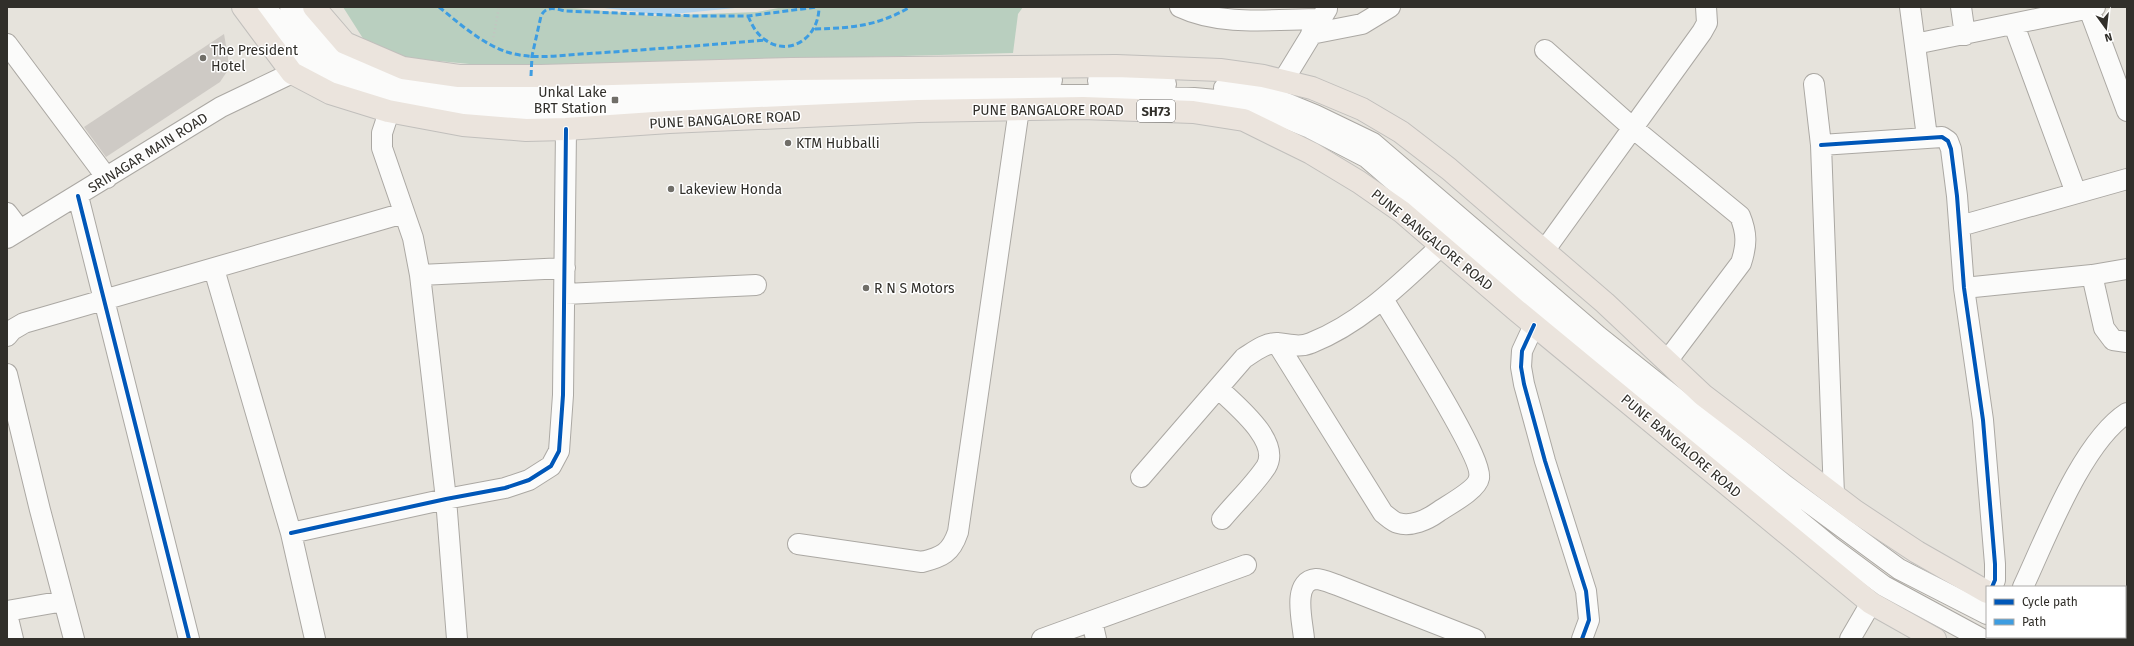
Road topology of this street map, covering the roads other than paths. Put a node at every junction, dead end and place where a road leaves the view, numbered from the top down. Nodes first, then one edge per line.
1 (243, 7) edge
2 (265, 7) edge
3 (290, 7) edge
4 (1180, 7) edge
5 (1390, 7) edge
6 (1706, 7) edge
7 (1910, 7) edge
8 (1961, 7) edge
9 (2092, 8) edge
10 (1320, 20) edge
11 (319, 22) edge
12 (2014, 25) junction
13 (1965, 35) junction
14 (7, 44) edge
15 (1915, 44) junction
16 (1545, 50) dead end
17 (305, 53) junction
18 (292, 73) junction
19 (1283, 81) junction
20 (1814, 84) dead end
21 (396, 89) junction
22 (1020, 109) junction
23 (2127, 111) edge
24 (566, 129) junction
25 (1634, 129) junction
26 (1927, 137) junction
27 (1821, 145) junction
28 (107, 178) junction
29 (2127, 179) edge
30 (2076, 193) junction
31 (78, 196) junction
32 (7, 213) edge
33 (404, 213) junction
34 (1960, 226) junction
35 (14, 234) edge
36 (1442, 245) junction
37 (1544, 251) junction
38 (565, 268) junction
39 (214, 269) junction
40 (2127, 269) edge
41 (420, 275) junction
42 (2092, 276) junction
43 (756, 285) dead end
44 (1964, 288) junction
45 (565, 294) junction
46 (1383, 299) junction
47 (104, 301) junction
48 (1534, 325) junction
49 (7, 336) edge
50 (2127, 342) edge
51 (1277, 343) junction
52 (1666, 361) junction
53 (7, 374) edge
54 (1218, 388) junction
55 (2127, 414) edge
56 (12, 421) edge
57 (1140, 477) dead end
58 (1834, 495) junction
59 (446, 498) junction
60 (1222, 519) dead end
61 (291, 533) junction
62 (798, 544) dead end
63 (1246, 565) dead end
64 (1992, 586) edge
65 (2023, 586) edge
66 (1986, 591) edge
67 (64, 601) junction
68 (1871, 603) junction
69 (7, 612) edge
70 (1986, 613) edge
71 (1094, 630) edge
72 (13, 639) edge
73 (74, 639) edge
74 (189, 639) edge
75 (315, 639) edge
76 (458, 639) edge
77 (1042, 639) edge
78 (1304, 639) edge
79 (1474, 639) edge
80 (1582, 639) edge
81 (1850, 639) edge
82 (1935, 639) edge
83 (1982, 639) edge

1 - 18 main road, PUNE BANGALORE ROAD / SH73
2 - 17 street
3 - 11 street
4 - 10 street
5 - 10 street
6 - 25 street
7 - 15 street
8 - 13 street
9 - 12 street
9 - 23 street
10 - 19 street
11 - 17 street
11 - 21 main road, PUNE BANGALORE ROAD / SH73
12 - 13 street
12 - 30 street
13 - 15 street
14 - 28 street
15 - 26 street
16 - 25 street
17 - 18 street
17 - 21 street
18 - 21 main road, PUNE BANGALORE ROAD / SH73
18 - 28 street, SRINAGAR MAIN ROAD
19 - 21 main road, PUNE BANGALORE ROAD / SH73
19 - 37 main road, PUNE BANGALORE ROAD / SH73
20 - 27 street
21 - 24 main road, PUNE BANGALORE ROAD / SH73
21 - 33 street
21 - 70 street
21 - 83 street
22 - 24 main road, PUNE BANGALORE ROAD / SH73
22 - 36 main road, PUNE BANGALORE ROAD / SH73
22 - 62 street
24 - 38 street
25 - 37 street
25 - 52 street
26 - 27 street
26 - 34 street
27 - 58 street
28 - 31 street, SRINAGAR MAIN ROAD
29 - 30 street
30 - 34 street
31 - 35 street, SRINAGAR MAIN ROAD
31 - 47 street
32 - 35 street
33 - 39 street
33 - 41 street
34 - 44 street
36 - 46 street
36 - 48 main road, PUNE BANGALORE ROAD / SH73
37 - 52 main road, PUNE BANGALORE ROAD / SH73
38 - 41 street
38 - 45 street
39 - 47 street
39 - 61 street
40 - 42 street
41 - 59 street
42 - 44 street
42 - 50 street
43 - 45 street
44 - 64 street
45 - 59 street
46 - 51 street
46 - 51 street
47 - 49 street
47 - 74 street
48 - 68 main road, PUNE BANGALORE ROAD / SH73
48 - 80 street
51 - 54 street
52 - 58 main road, PUNE BANGALORE ROAD / SH73
53 - 56 street
54 - 57 street
54 - 60 street
55 - 65 street
56 - 67 street
58 - 66 main road, PUNE BANGALORE ROAD / SH73
59 - 61 street
59 - 76 street
61 - 75 street
63 - 71 street
67 - 69 street
67 - 73 street
68 - 81 street
68 - 82 main road, PUNE BANGALORE ROAD / SH73
69 - 72 street
71 - 77 street
78 - 79 street

